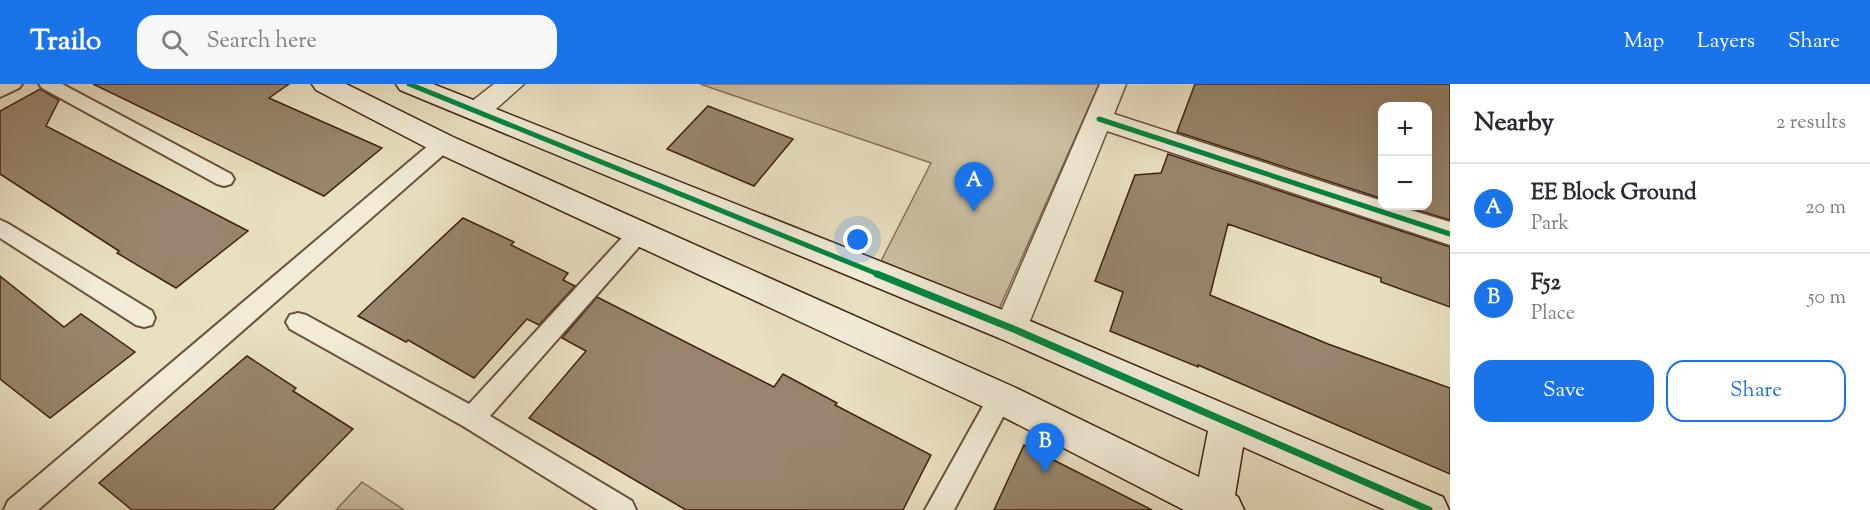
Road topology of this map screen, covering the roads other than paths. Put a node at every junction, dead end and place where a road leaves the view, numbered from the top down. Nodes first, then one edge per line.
1 (13, 84) edge
2 (48, 84) edge
3 (325, 84) edge
4 (409, 84) edge
5 (511, 84) edge
6 (1113, 84) edge
7 (0, 91) edge
8 (477, 111) junction
9 (1099, 119) junction
10 (442, 144) junction
11 (224, 179) dead end
12 (0, 228) edge
13 (638, 234) junction
14 (1450, 234) edge
15 (144, 318) dead end
16 (298, 322) dead end
17 (1011, 328) junction
18 (1001, 398) junction
19 (472, 418) junction
20 (1228, 423) junction
21 (1218, 507) edge
22 (18, 510) edge
23 (622, 510) edge
24 (939, 510) edge
25 (1429, 510) edge

1 - 7 lane
2 - 11 lane
3 - 10 street
4 - 8 street
5 - 8 street
6 - 9 street
8 - 17 street
9 - 14 street
9 - 17 street
10 - 13 street
10 - 22 lane
12 - 15 lane
13 - 18 street
13 - 19 lane
16 - 19 lane
17 - 20 street
18 - 21 street
18 - 24 lane
19 - 23 lane
20 - 21 street
20 - 25 street

